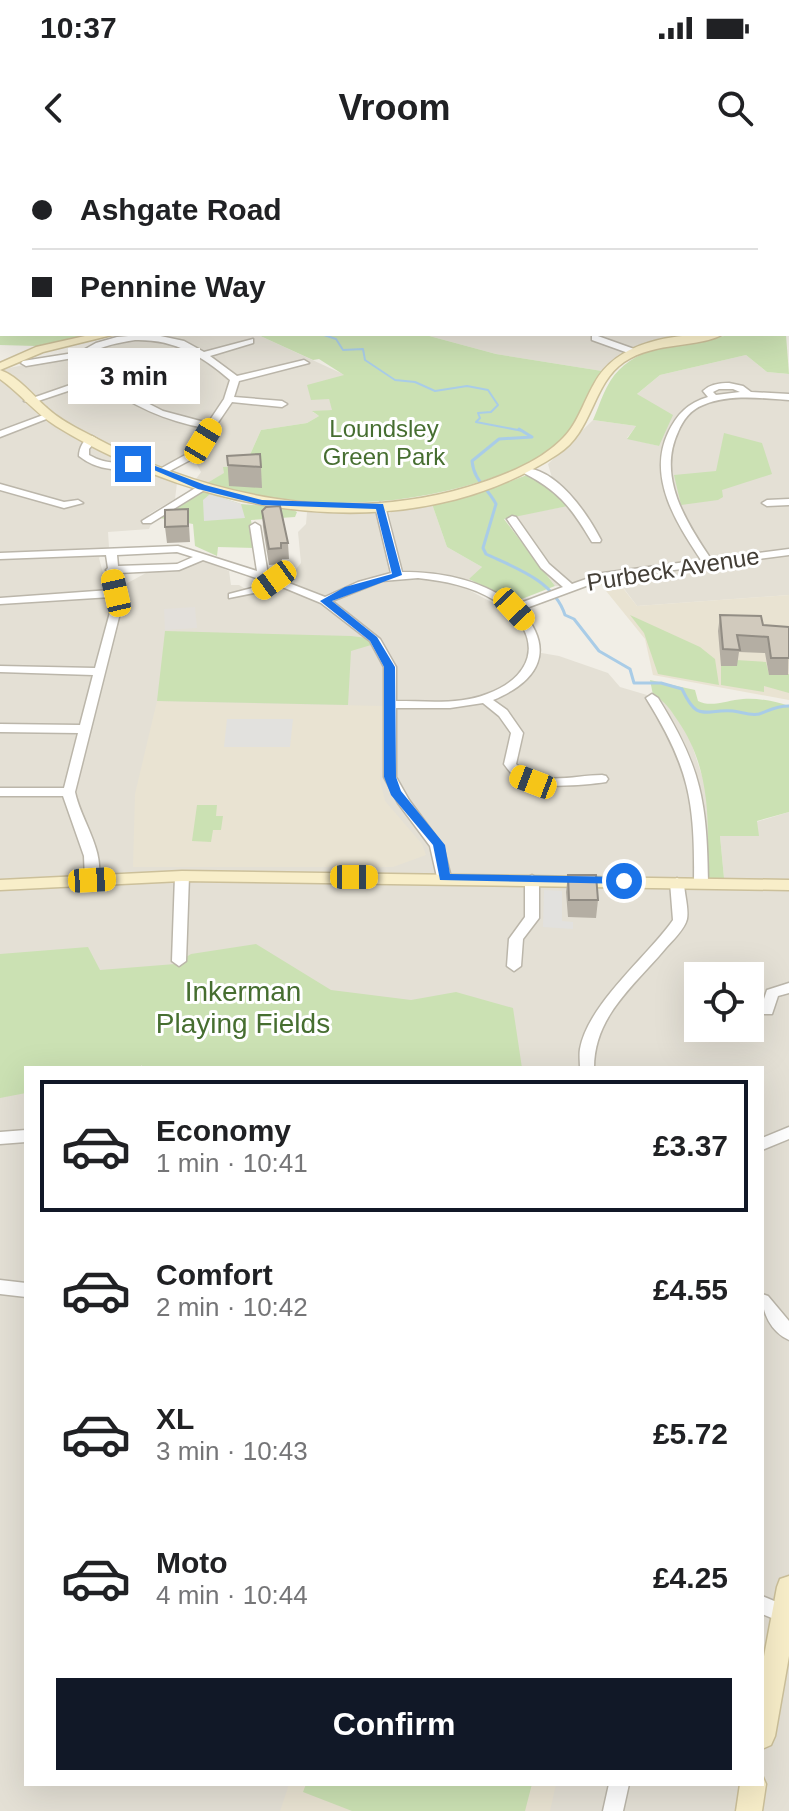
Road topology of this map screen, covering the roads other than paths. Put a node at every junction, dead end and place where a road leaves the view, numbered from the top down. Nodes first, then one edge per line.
1 (101, 336) edge
2 (170, 336) edge
3 (597, 336) edge
4 (708, 336) edge
5 (250, 341) dead end
6 (585, 344) dead end
7 (634, 352) junction
8 (83, 354) junction
9 (206, 354) junction
10 (304, 363) dead end
11 (9, 364) edge
12 (154, 377) dead end
13 (99, 378) junction
14 (235, 379) junction
15 (115, 389) junction
16 (789, 397) edge
17 (229, 399) junction
18 (29, 401) junction
19 (282, 404) dead end
20 (49, 416) junction
21 (212, 427) junction
22 (0, 434) edge
23 (92, 439) junction
24 (140, 461) junction
25 (525, 470) junction
26 (162, 472) junction
27 (0, 487) edge
28 (202, 487) junction
29 (772, 501) dead end
30 (789, 502) edge
31 (78, 503) dead end
32 (380, 506) junction
33 (512, 519) dead end
34 (147, 521) dead end
35 (255, 526) dead end
36 (596, 540) dead end
37 (111, 551) junction
38 (789, 552) edge
39 (0, 556) edge
40 (204, 556) junction
41 (708, 562) junction
42 (111, 570) junction
43 (397, 575) junction
44 (268, 578) junction
45 (568, 586) junction
46 (116, 593) junction
47 (233, 596) dead end
48 (0, 601) edge
49 (325, 601) junction
50 (514, 609) junction
51 (0, 669) edge
52 (97, 672) junction
53 (652, 698) dead end
54 (485, 699) junction
55 (392, 705) junction
56 (0, 728) edge
57 (83, 729) junction
58 (602, 779) dead end
59 (0, 792) edge
60 (69, 792) junction
61 (182, 876) junction
62 (444, 877) junction
63 (532, 879) junction
64 (92, 880) junction
65 (677, 882) junction
66 (701, 882) junction
67 (0, 885) edge
68 (789, 885) edge
69 (179, 961) dead end
70 (514, 966) dead end
71 (789, 988) edge
72 (767, 1011) dead end
73 (587, 1066) edge
74 (789, 1133) edge
75 (24, 1136) edge
76 (0, 1138) edge
77 (765, 1138) edge
78 (0, 1287) edge
79 (24, 1290) edge
80 (764, 1303) edge
81 (789, 1333) edge
82 (789, 1587) edge
83 (773, 1610) edge
84 (764, 1713) edge
85 (619, 1786) edge
86 (753, 1786) edge
87 (613, 1811) edge
88 (749, 1811) edge

1 - 11 street
2 - 8 street
2 - 9 street
3 - 6 street
3 - 7 street
4 - 7 street
5 - 9 street
7 - 25 street
8 - 11 street
8 - 13 street
9 - 14 street
10 - 14 street
11 - 18 street
12 - 15 street
13 - 15 street
13 - 18 street
14 - 17 street
15 - 21 street
16 - 41 street
17 - 19 street
17 - 21 street
18 - 20 street
20 - 22 street
20 - 23 street
21 - 26 street
23 - 24 street
23 - 24 street
24 - 26 street
25 - 32 street
25 - 36 street
26 - 28 street
27 - 31 street
28 - 32 street
28 - 34 street
29 - 30 street
32 - 43 street
33 - 45 street
35 - 44 street
37 - 39 street
37 - 40 street
37 - 42 street
38 - 41 street, Purbeck Avenue
40 - 42 street
40 - 44 street
41 - 45 street, Purbeck Avenue
42 - 46 street
43 - 49 street
43 - 50 street
44 - 47 street
44 - 49 street
45 - 50 street, Purbeck Avenue
46 - 48 street
46 - 52 street
49 - 55 street
50 - 54 street
51 - 52 street
52 - 57 street
53 - 66 street
54 - 55 street
54 - 58 street
55 - 62 street
56 - 57 street
57 - 60 street
59 - 60 street
60 - 64 street
61 - 62 street
61 - 64 street
61 - 69 street
62 - 63 street
63 - 65 street
63 - 70 street
64 - 67 street
65 - 66 street
65 - 73 street
66 - 68 street
71 - 72 street
74 - 77 street
75 - 76 street
78 - 79 street
80 - 81 street
82 - 83 street
83 - 84 street
85 - 87 street
86 - 88 street

